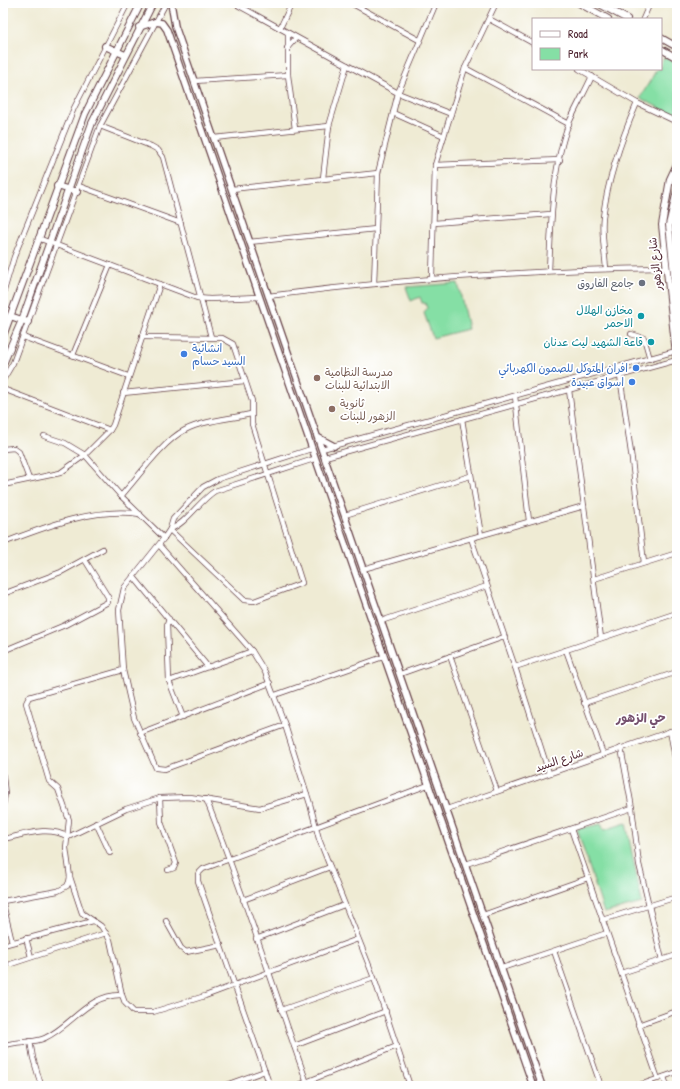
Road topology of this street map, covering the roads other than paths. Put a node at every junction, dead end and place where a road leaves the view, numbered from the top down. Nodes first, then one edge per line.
1 (128, 3) edge
2 (140, 3) edge
3 (153, 3) edge
4 (166, 3) edge
5 (171, 3) edge
6 (234, 3) edge
7 (292, 3) edge
8 (351, 3) edge
9 (436, 3) edge
10 (496, 3) edge
11 (579, 3) edge
12 (598, 3) edge
13 (650, 3) edge
14 (606, 18) edge
15 (625, 18) edge
16 (643, 18) edge
17 (489, 19) junction
18 (154, 22) junction
19 (140, 27) junction
20 (280, 28) junction
21 (288, 33) junction
22 (296, 38) junction
23 (662, 39) edge
24 (420, 40) junction
25 (532, 42) edge
26 (105, 46) junction
27 (677, 47) edge
28 (287, 48) junction
29 (662, 50) edge
30 (115, 51) junction
31 (125, 55) junction
32 (677, 58) edge
33 (347, 65) junction
34 (190, 68) junction
35 (465, 68) junction
36 (581, 70) edge
37 (181, 71) junction
38 (288, 75) junction
39 (592, 76) junction
40 (194, 81) junction
41 (398, 93) junction
42 (637, 102) junction
43 (393, 114) junction
44 (450, 114) junction
45 (677, 122) edge
46 (569, 124) junction
47 (100, 126) junction
48 (328, 126) junction
49 (295, 129) junction
50 (444, 136) junction
51 (214, 138) junction
52 (560, 160) junction
53 (677, 164) edge
54 (435, 165) junction
55 (378, 173) junction
56 (323, 178) junction
57 (674, 180) edge
58 (57, 186) junction
59 (78, 189) junction
60 (68, 190) junction
61 (232, 190) junction
62 (677, 191) edge
63 (552, 214) junction
64 (434, 223) junction
65 (182, 224) junction
66 (376, 229) junction
67 (38, 238) junction
68 (50, 242) junction
69 (249, 242) junction
70 (56, 244) junction
71 (674, 245) edge
72 (110, 265) junction
73 (665, 268) junction
74 (606, 269) junction
75 (550, 271) junction
76 (432, 278) junction
77 (676, 280) edge
78 (160, 284) junction
79 (374, 284) junction
80 (3, 294) edge
81 (268, 296) junction
82 (259, 297) junction
83 (202, 299) junction
84 (677, 303) edge
85 (10, 316) junction
86 (25, 321) junction
87 (631, 334) dead end
88 (3, 336) edge
89 (22, 337) junction
90 (142, 337) junction
91 (211, 337) junction
92 (676, 351) junction
93 (73, 355) junction
94 (650, 359) junction
95 (677, 361) edge
96 (3, 364) edge
97 (296, 374) junction
98 (128, 376) junction
99 (620, 376) junction
100 (287, 377) junction
101 (3, 380) edge
102 (245, 381) junction
103 (3, 389) edge
104 (569, 390) junction
105 (123, 393) junction
106 (515, 396) junction
107 (516, 404) junction
108 (251, 414) junction
109 (462, 419) junction
110 (110, 430) junction
111 (44, 436) dead end
112 (319, 438) junction
113 (334, 446) junction
114 (3, 449) edge
115 (311, 449) junction
116 (322, 449) junction
117 (86, 455) junction
118 (325, 457) junction
119 (314, 459) junction
120 (264, 464) junction
121 (267, 474) junction
122 (470, 476) junction
123 (29, 479) junction
124 (3, 485) edge
125 (121, 496) junction
126 (584, 506) junction
127 (140, 514) junction
128 (345, 515) junction
129 (529, 521) junction
130 (170, 529) junction
131 (481, 535) junction
132 (164, 538) junction
133 (471, 538) junction
134 (3, 543) edge
135 (158, 546) junction
136 (103, 549) dead end
137 (677, 553) edge
138 (85, 560) junction
139 (644, 563) junction
140 (364, 569) junction
141 (132, 576) junction
142 (594, 579) junction
143 (487, 586) junction
144 (3, 594) edge
145 (677, 613) edge
146 (169, 619) junction
147 (381, 621) junction
148 (504, 636) junction
149 (601, 638) junction
150 (566, 650) junction
151 (3, 651) edge
152 (252, 651) junction
153 (450, 656) junction
154 (383, 657) junction
155 (208, 667) junction
156 (515, 667) junction
157 (123, 670) junction
158 (677, 672) edge
159 (400, 674) junction
160 (169, 681) junction
161 (270, 683) junction
162 (407, 694) junction
163 (275, 695) junction
164 (397, 697) junction
165 (584, 703) junction
166 (182, 717) junction
167 (285, 725) junction
168 (677, 729) edge
169 (670, 731) junction
170 (140, 733) junction
171 (621, 748) junction
172 (603, 754) junction
173 (677, 768) edge
174 (549, 773) junction
175 (3, 776) edge
176 (428, 786) junction
177 (497, 791) junction
178 (307, 794) junction
179 (4, 795) edge
180 (160, 798) junction
181 (206, 799) junction
182 (3, 805) edge
183 (632, 808) junction
184 (447, 809) junction
185 (96, 823) junction
186 (316, 827) junction
187 (571, 829) junction
188 (68, 837) junction
189 (3, 839) edge
190 (110, 853) dead end
191 (230, 859) junction
192 (466, 864) junction
193 (330, 867) junction
194 (168, 870) dead end
195 (70, 877) junction
196 (588, 878) junction
197 (677, 897) edge
198 (243, 900) junction
199 (3, 901) edge
200 (3, 904) edge
201 (344, 905) junction
202 (649, 907) junction
203 (483, 915) junction
204 (93, 920) junction
205 (602, 920) junction
206 (166, 921) dead end
207 (106, 933) junction
208 (607, 933) junction
209 (26, 938) junction
210 (256, 939) junction
211 (358, 939) junction
212 (12, 942) junction
213 (3, 945) edge
214 (221, 945) junction
215 (554, 951) junction
216 (677, 955) edge
217 (31, 957) junction
218 (662, 960) junction
219 (11, 964) dead end
220 (502, 968) junction
221 (621, 973) junction
222 (268, 974) junction
223 (374, 978) junction
224 (234, 986) junction
225 (122, 995) junction
226 (514, 1003) junction
227 (505, 1006) junction
228 (281, 1010) junction
229 (677, 1011) edge
230 (386, 1012) junction
231 (638, 1025) junction
232 (30, 1041) junction
233 (3, 1046) edge
234 (294, 1046) junction
235 (397, 1046) junction
236 (265, 1071) junction
237 (677, 1072) edge
238 (664, 1077) junction
239 (658, 1079) junction
240 (307, 1084) edge
241 (41, 1085) edge
242 (409, 1085) edge
243 (644, 1085) edge
244 (223, 1086) edge
245 (270, 1086) edge
246 (296, 1086) edge
247 (402, 1086) edge
248 (533, 1086) edge
249 (542, 1086) edge
250 (601, 1086) edge
251 (636, 1086) edge
252 (667, 1086) edge

1 - 26 street
2 - 30 main road
3 - 19 main road
4 - 18 street
5 - 34 street
6 - 20 street
7 - 20 street
8 - 24 street
9 - 24 street
10 - 17 street
11 - 14 main road
12 - 15 main road
13 - 16 street
17 - 25 street
17 - 35 street
18 - 19 main road
18 - 37 street
18 - 47 street
19 - 31 main road
20 - 21 street
21 - 22 street
21 - 28 street
22 - 28 street
22 - 33 street
23 - 27 main road
24 - 41 street
26 - 30 main road
26 - 80 street
28 - 38 street
29 - 32 main road
30 - 31 main road
30 - 58 main road
31 - 60 main road
33 - 41 street
33 - 48 street
34 - 37 street
34 - 40 street
35 - 44 street
35 - 46 street
36 - 39 street
37 - 82 street
38 - 40 street
38 - 49 street
39 - 42 street
39 - 46 street
40 - 51 street
41 - 43 street
41 - 44 street
42 - 45 street
42 - 74 street
43 - 50 street
43 - 55 street
44 - 50 street
46 - 52 street
47 - 59 street
47 - 65 street
48 - 49 street
48 - 56 street
49 - 51 street
50 - 54 street
51 - 61 street
52 - 54 street
52 - 63 street
53 - 57 main road, شارع الزهور
54 - 64 street
55 - 56 street
55 - 66 street
56 - 61 street
57 - 73 main road, شارع الزهور
58 - 60 main road
58 - 67 main road
59 - 60 main road
59 - 65 street
59 - 70 street
60 - 68 main road
61 - 69 street
62 - 71 main road, شارع الزهور
63 - 64 street
63 - 75 street
64 - 76 street
65 - 83 street
66 - 69 street
66 - 79 street
67 - 68 street
67 - 85 main road
68 - 70 street
68 - 86 main road
69 - 81 street
70 - 72 street
70 - 86 street
71 - 77 main road, شارع الزهور
72 - 78 street
72 - 93 street
73 - 74 street
73 - 92 main road, شارع الزهور
74 - 75 street
75 - 76 street
76 - 79 street
77 - 84 main road, شارع الزهور
78 - 83 street
78 - 90 street
79 - 81 street
81 - 97 street
82 - 83 street
82 - 100 street
83 - 91 street
85 - 86 main road
85 - 88 main road
86 - 89 street
86 - 96 main road
87 - 94 street
89 - 93 street
89 - 101 street
90 - 91 street
90 - 98 street
91 - 102 street
92 - 94 street
92 - 95 main road, شارع الزهور
93 - 98 street
94 - 106 street
95 - 99 street
97 - 100 street
97 - 112 street
98 - 105 street
99 - 104 street
99 - 139 street
100 - 115 street
102 - 105 street
102 - 108 street
103 - 110 street
104 - 107 street
104 - 126 street
105 - 110 street
106 - 107 street
106 - 113 street
107 - 109 street
107 - 129 street
108 - 120 street
108 - 125 street
109 - 118 street
109 - 122 street
110 - 117 street
111 - 117 street
112 - 113 street
112 - 116 street
113 - 116 street
114 - 123 street
115 - 119 street
115 - 120 street
116 - 118 street
117 - 123 street
117 - 125 street
118 - 128 street
119 - 121 street
119 - 154 street
120 - 121 street
120 - 130 street
121 - 130 street
121 - 130 street
122 - 128 street
122 - 131 street
123 - 124 street
125 - 127 street
126 - 129 street
126 - 142 street
127 - 132 street
127 - 134 street
128 - 140 street
129 - 131 street
130 - 132 street
131 - 133 street
132 - 135 street
133 - 140 street
133 - 143 street
135 - 141 street
135 - 152 street
136 - 138 street
137 - 139 street
138 - 144 street
138 - 151 street
139 - 142 street
140 - 147 street
141 - 146 street
141 - 157 street
142 - 149 street
143 - 147 street
143 - 148 street
145 - 149 street
146 - 155 street
146 - 160 street
147 - 159 street
148 - 153 street
148 - 156 street
149 - 150 street
150 - 156 street
150 - 165 street
152 - 155 street
152 - 161 street
153 - 159 street
153 - 177 street
154 - 163 street
154 - 164 street
155 - 160 street
156 - 174 street
157 - 170 street
157 - 188 street
158 - 165 street
159 - 162 street
160 - 166 street
161 - 163 street
161 - 166 street
162 - 164 street
162 - 184 street
163 - 167 street
164 - 176 street
165 - 172 street
166 - 170 street
167 - 170 street
167 - 178 street
168 - 169 street, شارع السيد
169 - 171 street, شارع السيد
169 - 173 street
171 - 172 street, شارع السيد
171 - 183 street
172 - 174 street, شارع السيد
174 - 177 street, شارع السيد
175 - 179 street
176 - 186 street
176 - 227 street
177 - 184 street, شارع السيد
178 - 181 street
178 - 186 street
179 - 182 street
180 - 181 street
180 - 185 street
180 - 194 street
181 - 191 street
183 - 187 street
183 - 202 street
184 - 192 street
185 - 188 street
185 - 190 street
186 - 191 street
186 - 193 street
187 - 192 street
187 - 196 street
188 - 189 street
188 - 195 street
191 - 198 street
191 - 214 street
192 - 203 street
193 - 198 street
193 - 201 street
195 - 199 street
195 - 204 street
196 - 203 street
196 - 205 street
197 - 202 street
198 - 210 street
200 - 212 street
201 - 210 street
201 - 211 street
202 - 205 street
202 - 218 street
203 - 220 street
204 - 207 street
204 - 209 street
205 - 208 street
206 - 214 street
207 - 217 street
207 - 225 street
208 - 215 street
208 - 221 street
209 - 212 street
209 - 217 street
210 - 222 street
211 - 222 street
211 - 223 street
212 - 213 street
214 - 224 street
215 - 220 street
215 - 250 street
216 - 218 street
217 - 219 street
218 - 221 street
220 - 226 street
221 - 231 street
222 - 224 street
222 - 228 street
223 - 228 street
223 - 230 street
224 - 225 street
224 - 236 street
225 - 232 street
226 - 227 street
226 - 249 street
227 - 248 street
228 - 234 street
229 - 231 street
230 - 234 street
230 - 235 street
231 - 239 street
232 - 233 street
232 - 241 street
234 - 240 street
235 - 240 street
235 - 242 street
236 - 244 street
236 - 245 street
237 - 238 street
238 - 239 street
238 - 252 street
239 - 243 street
240 - 246 street
242 - 247 street
243 - 251 street

